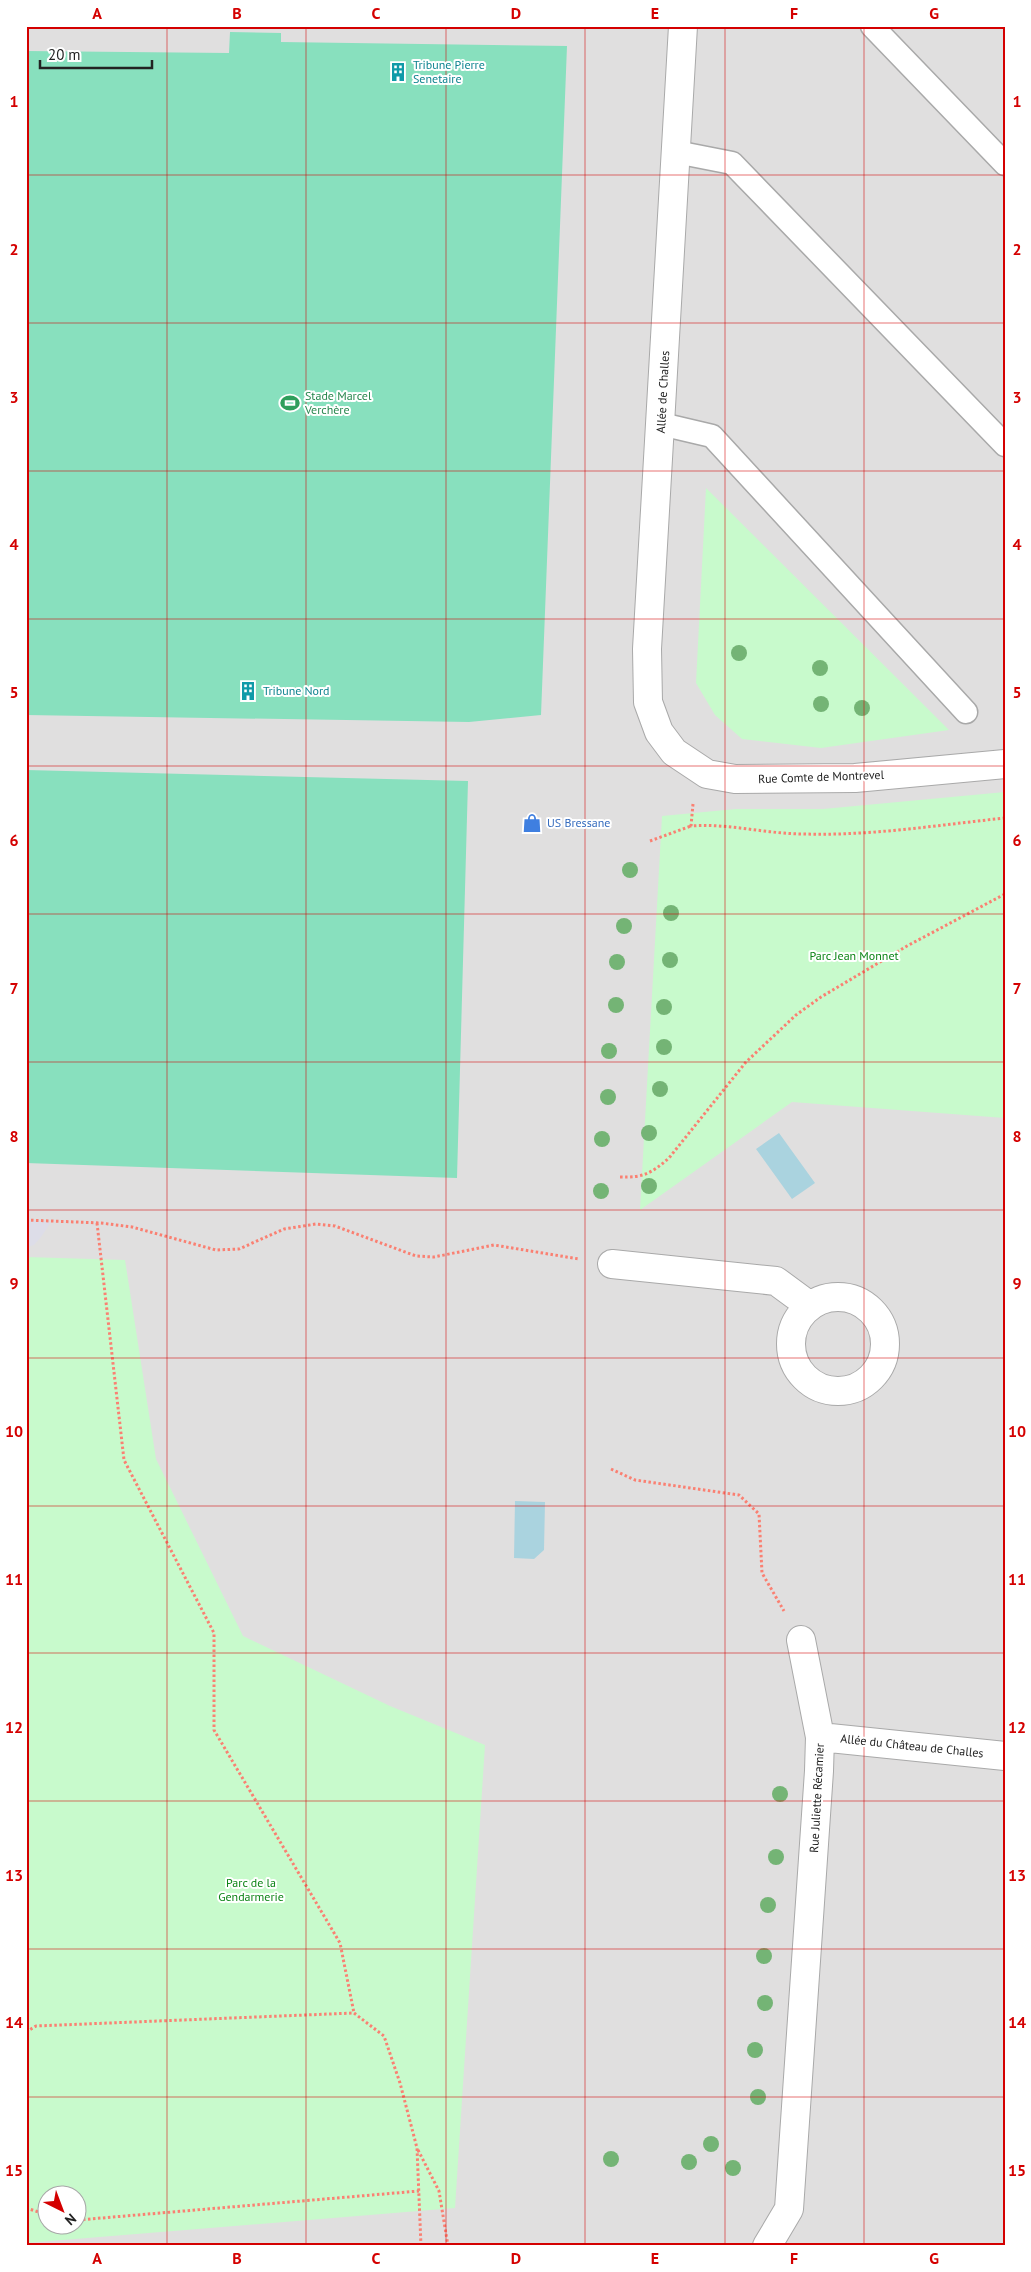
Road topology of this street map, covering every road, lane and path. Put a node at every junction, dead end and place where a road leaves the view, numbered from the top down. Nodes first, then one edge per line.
1 (683, 26) edge
2 (872, 26) edge
3 (676, 152) junction
4 (1005, 164) edge
5 (661, 424) junction
6 (1005, 445) edge
7 (966, 712) dead end
8 (674, 752) joint
9 (1005, 764) edge
10 (707, 774) junction
11 (1005, 818) edge
12 (691, 826) junction
13 (650, 841) dead end
14 (1005, 894) edge
15 (620, 1177) dead end
16 (26, 1220) edge
17 (97, 1223) junction
18 (612, 1264) joint
19 (810, 1306) dead end
20 (611, 1469) dead end
21 (801, 1640) joint
22 (820, 1737) junction
23 (1005, 1756) edge
24 (354, 2013) junction
25 (26, 2032) edge
26 (417, 2148) junction
27 (419, 2191) junction
28 (26, 2208) edge
29 (38, 2212) edge
30 (88, 2219) edge
31 (421, 2246) edge
32 (448, 2246) edge
33 (767, 2246) edge

1 - 3 street, Allée de Challes
2 - 4 lane
3 - 5 street, Allée de Challes
3 - 6 lane
5 - 7 lane
5 - 8 street, Allée de Challes
8 - 10 street, Rue Comte de Montrevel
9 - 10 street, Rue Comte de Montrevel
10 - 12 path
11 - 12 path
12 - 13 path
14 - 15 path
16 - 17 path
17 - 18 path
17 - 24 path
18 - 19 street
20 - 21 path
21 - 22 street, Rue Juliette Récamier
22 - 23 street, Allée du Château de Challes
22 - 33 street, Rue Juliette Récamier
24 - 25 path
24 - 26 path
26 - 27 path
26 - 32 path
27 - 30 path
27 - 31 path
28 - 29 path

